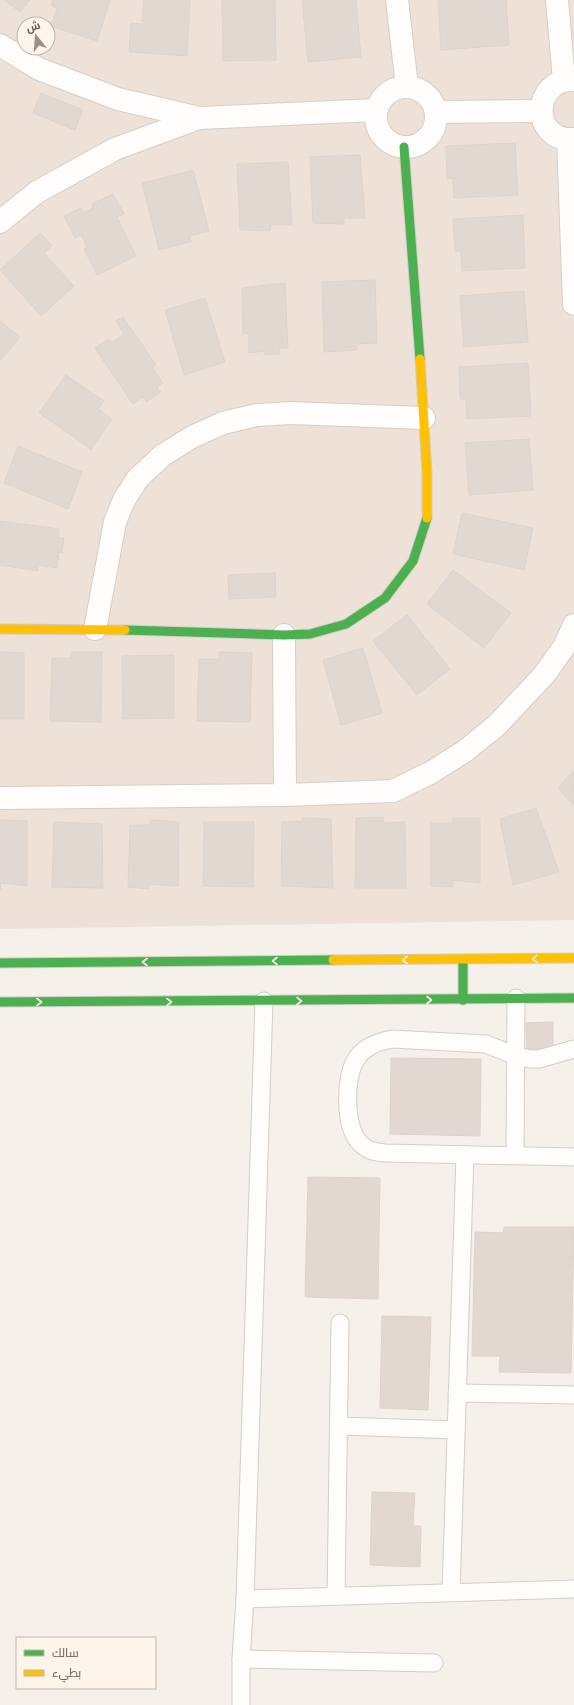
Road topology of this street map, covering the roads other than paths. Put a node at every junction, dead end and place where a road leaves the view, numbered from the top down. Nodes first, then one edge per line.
1 (397, 0) edge
2 (557, 0) edge
3 (0, 45) edge
4 (569, 80) edge
5 (407, 86) junction
6 (376, 110) junction
7 (541, 111) junction
8 (436, 112) junction
9 (199, 118) junction
10 (571, 139) edge
11 (404, 148) junction
12 (0, 222) edge
13 (574, 304) edge
14 (424, 418) junction
15 (574, 625) edge
16 (0, 629) edge
17 (95, 629) junction
18 (284, 635) junction
19 (285, 795) junction
20 (0, 798) edge
21 (574, 958) edge
22 (463, 960) junction
23 (0, 963) edge
24 (516, 998) junction
25 (574, 998) edge
26 (463, 1000) junction
27 (264, 1001) junction
28 (0, 1002) edge
29 (574, 1049) edge
30 (516, 1056) junction
31 (465, 1155) junction
32 (515, 1156) junction
33 (574, 1157) edge
34 (340, 1323) dead end
35 (457, 1393) junction
36 (574, 1395) edge
37 (339, 1426) junction
38 (456, 1430) junction
39 (574, 1589) edge
40 (451, 1592) junction
41 (336, 1596) junction
42 (245, 1599) junction
43 (241, 1659) junction
44 (434, 1663) dead end
45 (241, 1705) edge

1 - 5 street
2 - 4 street
3 - 9 street
4 - 7 street
5 - 6 street
5 - 8 street
6 - 9 street
6 - 11 street
7 - 8 street
7 - 10 street
8 - 11 street
9 - 12 street
10 - 13 street
11 - 14 street
14 - 17 street
14 - 18 street
15 - 19 street
16 - 17 street
17 - 18 street
18 - 19 street
19 - 20 street
21 -> 22 street
22 -> 23 street
22 - 26 street
24 - 25 street
24 - 26 street
24 - 30 lane
27 -> 26 street
28 -> 27 street
27 - 42 lane
29 - 30 lane
30 - 31 lane
30 - 32 lane
31 - 32 lane
31 - 35 lane
32 - 33 lane
34 - 37 lane
35 - 36 lane
35 - 38 lane
37 - 38 lane
37 - 41 lane
38 - 40 lane
39 - 40 lane
40 - 41 lane
41 - 42 lane
42 - 43 lane
43 - 44 lane
43 - 45 lane

